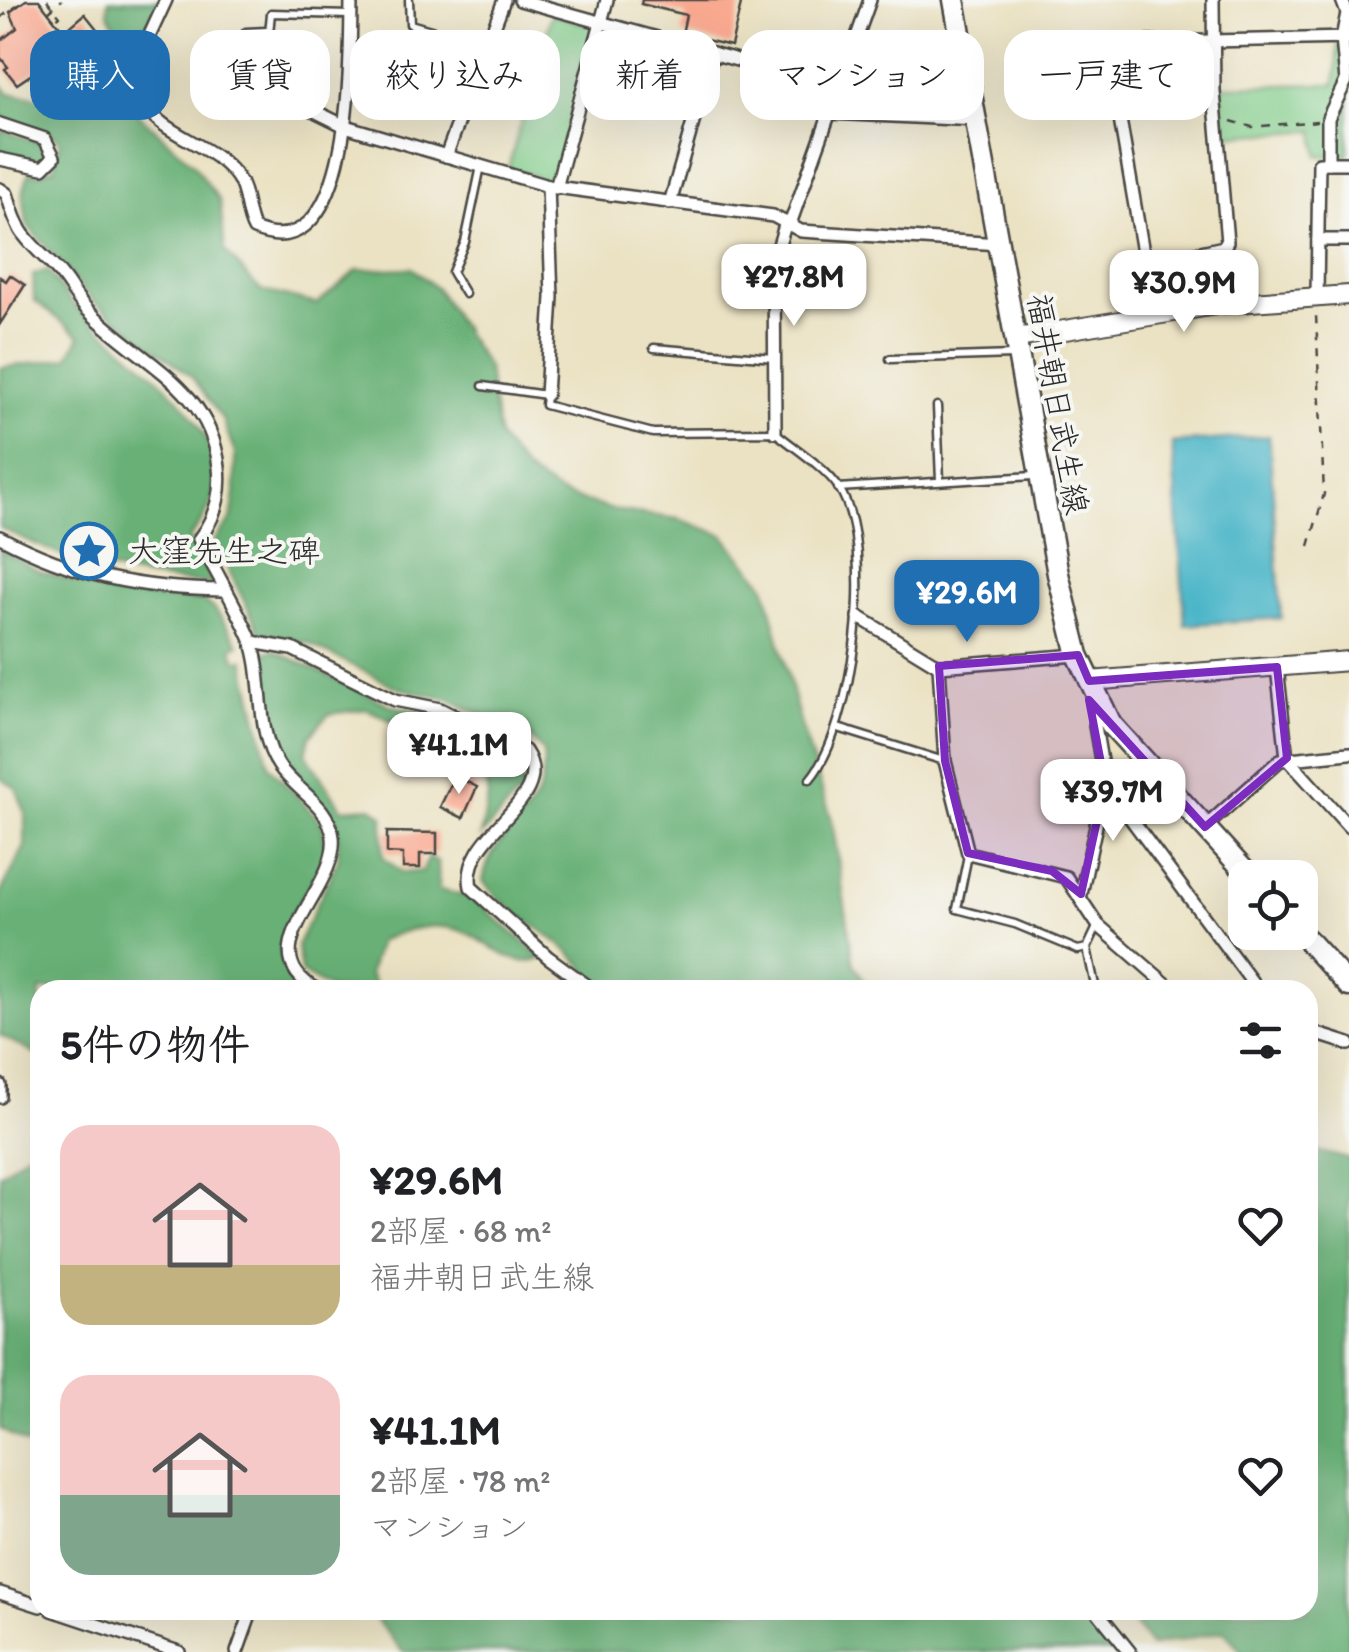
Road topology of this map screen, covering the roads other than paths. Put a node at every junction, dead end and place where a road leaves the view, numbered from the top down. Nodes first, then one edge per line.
1 (166, 0) edge
2 (351, 0) edge
3 (410, 0) edge
4 (504, 0) edge
5 (520, 0) edge
6 (607, 0) edge
7 (870, 0) edge
8 (954, 0) edge
9 (1213, 0) edge
10 (1342, 0) edge
11 (350, 15) junction
12 (601, 23) junction
13 (266, 30) edge
14 (431, 30) edge
15 (493, 30) edge
16 (626, 30) edge
17 (859, 30) edge
18 (960, 30) edge
19 (1214, 30) edge
20 (1345, 38) edge
21 (1214, 40) joint
22 (330, 119) edge
23 (459, 120) edge
24 (694, 120) edge
25 (826, 120) edge
26 (976, 120) edge
27 (1120, 120) edge
28 (0, 124) edge
29 (345, 126) junction
30 (446, 156) junction
31 (0, 159) edge
32 (1328, 163) junction
33 (1349, 163) edge
34 (481, 166) junction
35 (552, 187) junction
36 (0, 189) edge
37 (670, 203) junction
38 (788, 223) junction
39 (1318, 240) junction
40 (1349, 240) edge
41 (999, 244) junction
42 (1145, 264) junction
43 (465, 294) dead end
44 (1317, 295) junction
45 (1349, 295) edge
46 (1154, 316) junction
47 (1018, 347) junction
48 (654, 348) dead end
49 (774, 358) junction
50 (890, 359) dead end
51 (484, 386) dead end
52 (546, 395) junction
53 (937, 406) dead end
54 (775, 432) junction
55 (1040, 475) junction
56 (940, 481) junction
57 (838, 488) junction
58 (0, 537) edge
59 (224, 590) junction
60 (859, 617) junction
61 (252, 642) junction
62 (1078, 654) junction
63 (1349, 662) edge
64 (939, 666) junction
65 (1277, 667) junction
66 (1089, 682) junction
67 (1101, 707) junction
68 (838, 728) junction
69 (1349, 753) edge
70 (1288, 758) junction
71 (945, 762) junction
72 (810, 779) dead end
73 (1104, 784) junction
74 (1205, 827) junction
75 (1349, 827) edge
76 (968, 853) junction
77 (1235, 860) edge
78 (1081, 894) junction
79 (1098, 925) junction
80 (1087, 948) junction
81 (1316, 950) edge
82 (304, 980) edge
83 (579, 980) edge
84 (1094, 980) edge
85 (1161, 980) edge
86 (1251, 980) edge
87 (1349, 986) edge
88 (1318, 1034) edge
89 (1349, 1044) edge
90 (0, 1085) edge
91 (0, 1097) edge
92 (0, 1592) edge
93 (30, 1602) edge
94 (92, 1620) edge
95 (248, 1620) edge
96 (1104, 1620) edge
97 (179, 1652) edge
98 (237, 1652) edge
99 (1130, 1652) edge

1 - 29 street
2 - 11 street
3 - 14 lane
4 - 15 street
5 - 12 street
6 - 12 street
7 - 17 street
8 - 18 main road, 福井朝日武生線
9 - 19 street
10 - 20 street
11 - 13 lane
11 - 29 street
12 - 16 street
12 - 35 street
20 - 21 street
20 - 32 street
21 - 42 street
22 - 29 street
23 - 30 street
24 - 37 street
25 - 38 street
26 - 41 main road, 福井朝日武生線
27 - 42 street
28 - 31 street
29 - 30 street
30 - 34 street
32 - 33 street
32 - 39 street
34 - 35 street
34 - 43 lane
35 - 37 street
35 - 52 street
36 - 59 street
37 - 38 street
38 - 41 street
38 - 49 street
39 - 40 street
39 - 44 street
41 - 47 main road, 福井朝日武生線
42 - 46 street
44 - 45 street
44 - 46 street
46 - 47 street
47 - 50 lane
47 - 55 main road, 福井朝日武生線
48 - 49 lane
49 - 54 street
51 - 52 lane
52 - 54 lane
53 - 56 lane
54 - 57 lane
55 - 56 lane
55 - 62 main road, 福井朝日武生線
56 - 57 lane
57 - 60 lane
58 - 59 street
59 - 61 street
60 - 64 street
60 - 68 lane
61 - 82 street
61 - 83 street
62 - 64 street
62 - 66 main road, 福井朝日武生線
63 - 65 street
64 - 71 street
65 - 66 street
65 - 70 street
66 - 67 main road, 福井朝日武生線
67 - 73 street
67 - 74 main road, 福井朝日武生線
68 - 71 lane
68 - 72 lane
69 - 70 street
70 - 74 street
70 - 75 street
71 - 76 street
73 - 78 street
73 - 86 street
74 - 77 main road, 福井朝日武生線
76 - 78 street
76 - 80 lane
78 - 79 street
79 - 80 lane
79 - 85 street
80 - 84 lane
81 - 87 main road
88 - 89 street
90 - 91 street
92 - 93 street
94 - 97 street
95 - 98 street
96 - 99 street

